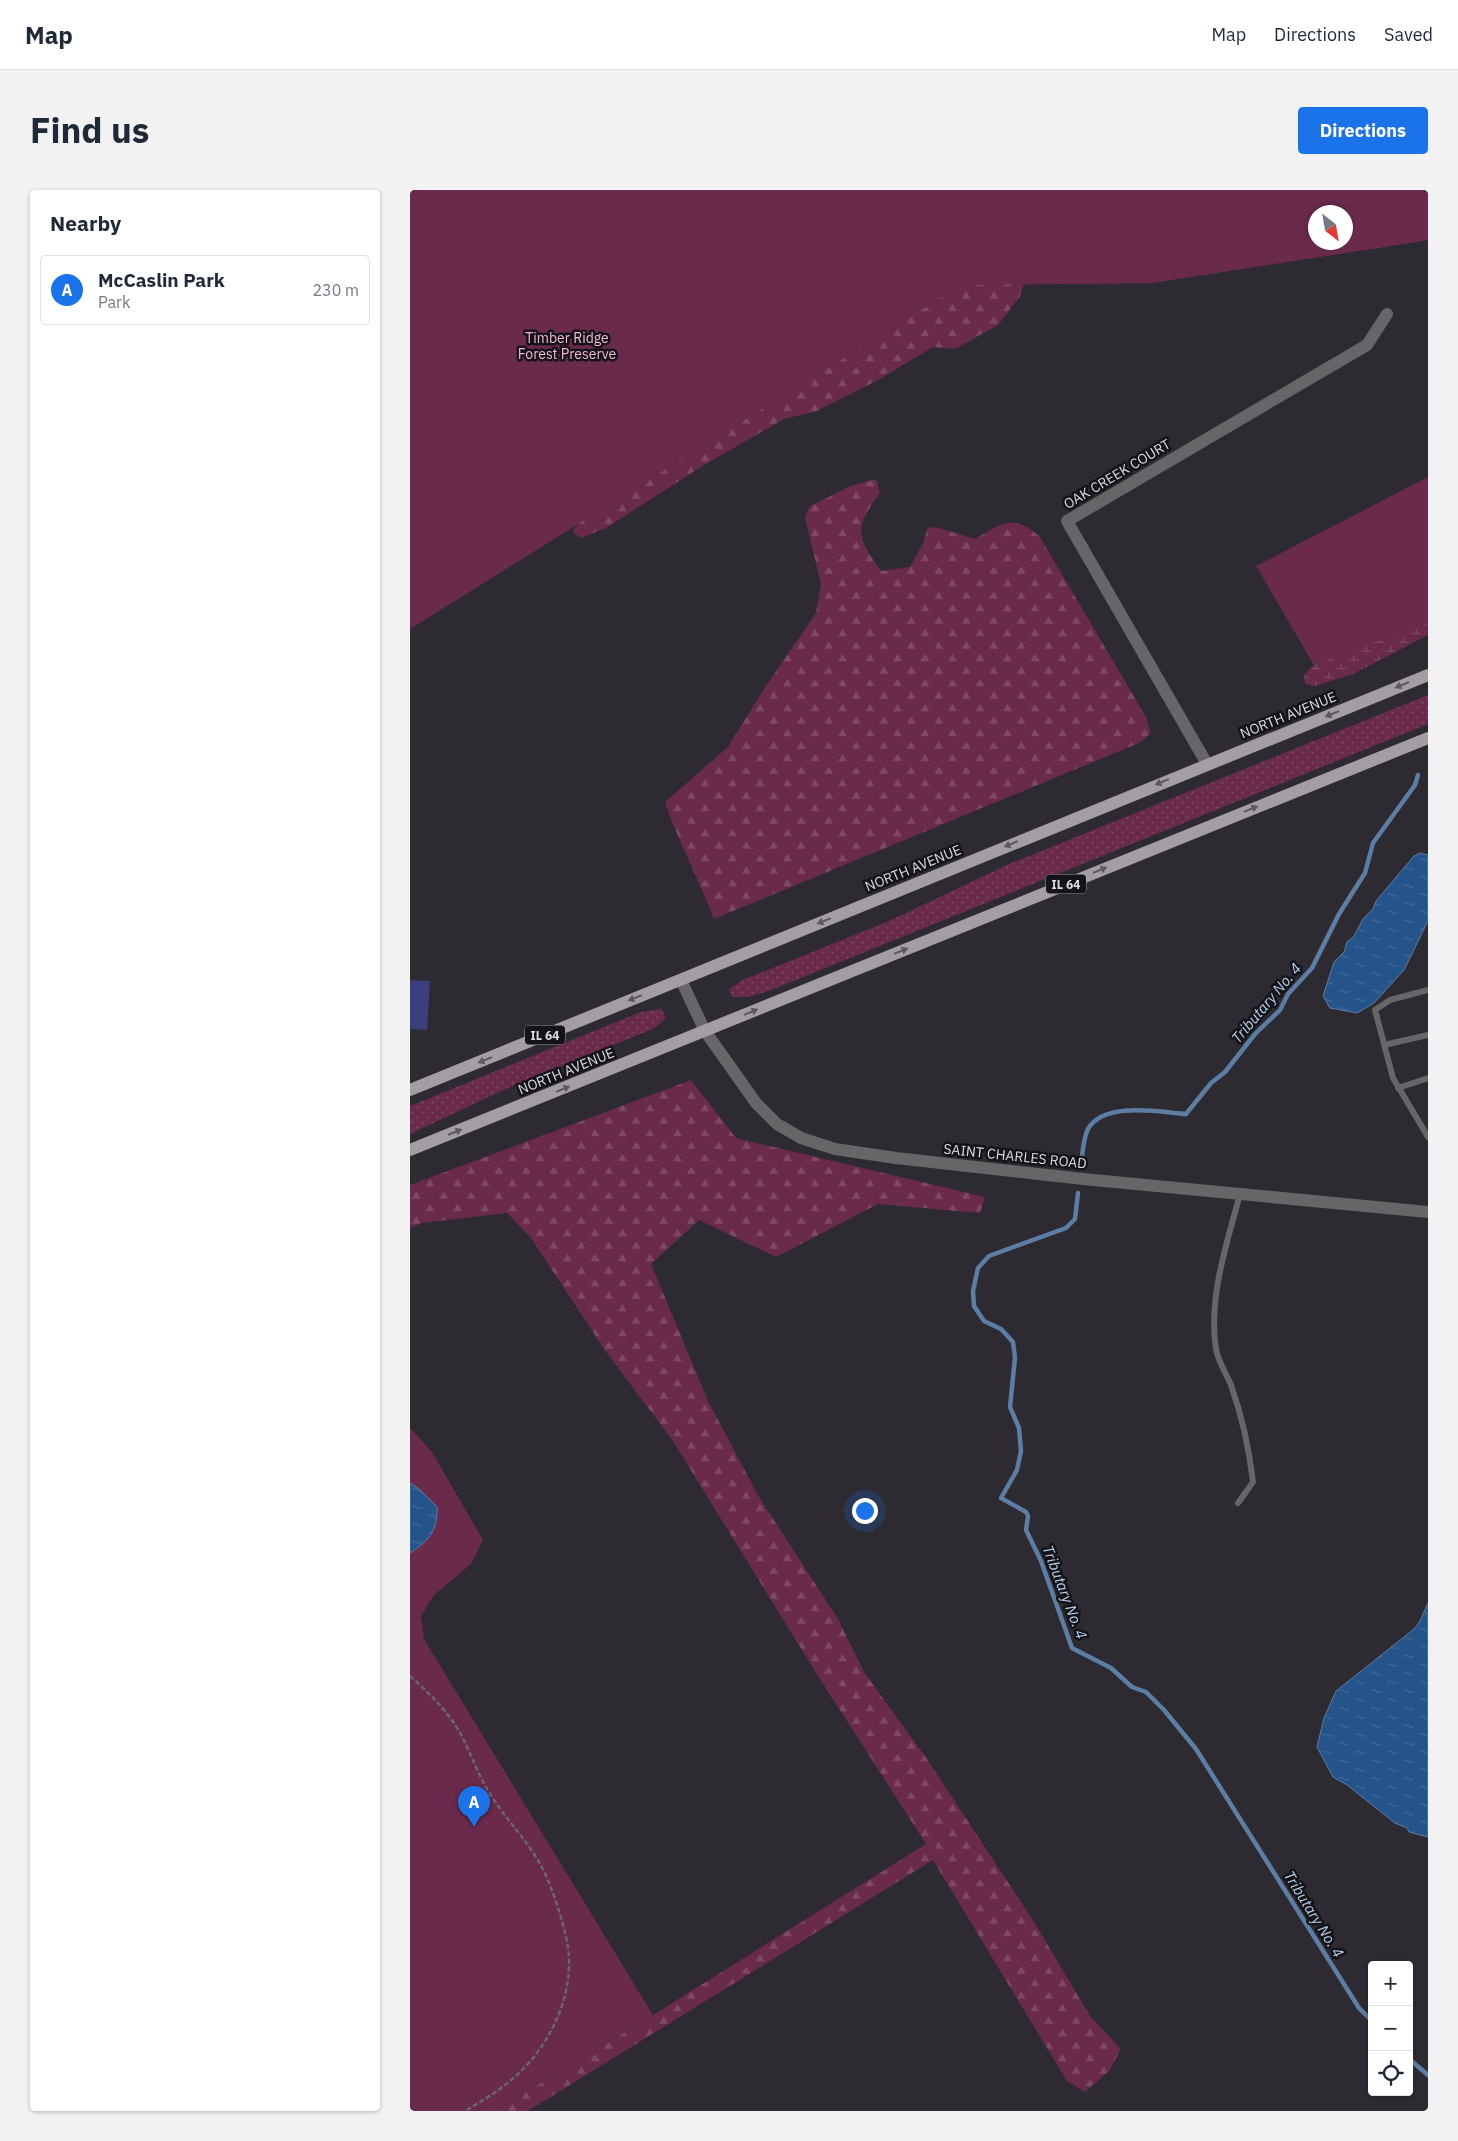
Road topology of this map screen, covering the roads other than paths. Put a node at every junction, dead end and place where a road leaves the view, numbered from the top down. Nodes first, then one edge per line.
1 (1387, 314) dead end
2 (1428, 675) edge
3 (1428, 738) edge
4 (1207, 764) junction
5 (681, 980) junction
6 (1428, 990) edge
7 (706, 1031) junction
8 (1428, 1035) edge
9 (1384, 1045) junction
10 (1428, 1078) edge
11 (1398, 1088) junction
12 (410, 1090) edge
13 (1428, 1122) edge
14 (1419, 1124) junction
15 (1428, 1137) edge
16 (410, 1150) edge
17 (1240, 1194) junction
18 (1428, 1212) edge
19 (1238, 1503) dead end

1 - 4 street, OAK CREEK COURT
2 -> 4 main road, NORTH AVENUE / IL 64
7 -> 3 main road, NORTH AVENUE / IL 64
4 -> 5 main road, NORTH AVENUE / IL 64
5 - 7 street, SAINT CHARLES ROAD
5 -> 12 main road, NORTH AVENUE / IL 64
6 - 9 lane
16 -> 7 main road, NORTH AVENUE / IL 64
7 - 17 street, SAINT CHARLES ROAD
8 - 9 lane
9 - 11 lane
10 - 11 lane
11 - 14 lane
13 - 14 lane
14 - 15 lane
17 - 18 street, SAINT CHARLES ROAD
17 - 19 lane

